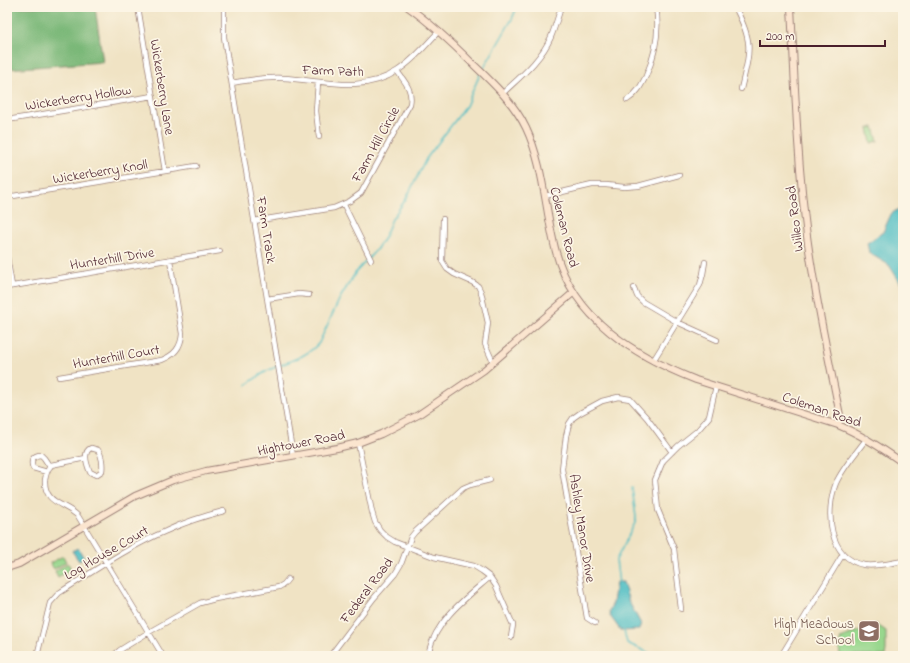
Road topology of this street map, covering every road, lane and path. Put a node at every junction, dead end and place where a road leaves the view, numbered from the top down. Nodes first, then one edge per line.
1 (138, 7) edge
2 (224, 7) edge
3 (408, 7) edge
4 (561, 7) edge
5 (656, 7) edge
6 (735, 7) edge
7 (791, 7) edge
8 (439, 31) junction
9 (397, 71) junction
10 (318, 82) junction
11 (232, 83) junction
12 (741, 89) dead end
13 (503, 93) junction
14 (153, 96) junction
15 (627, 100) dead end
16 (7, 120) edge
17 (319, 137) dead end
18 (196, 166) dead end
19 (165, 171) junction
20 (679, 175) dead end
21 (545, 196) junction
22 (7, 197) edge
23 (344, 205) junction
24 (443, 218) dead end
25 (254, 221) junction
26 (220, 252) dead end
27 (7, 257) edge
28 (170, 260) junction
29 (371, 260) dead end
30 (705, 262) dead end
31 (9, 286) edge
32 (634, 288) dead end
33 (574, 292) junction
34 (309, 295) dead end
35 (267, 299) junction
36 (677, 322) junction
37 (717, 340) dead end
38 (653, 361) junction
39 (493, 362) junction
40 (59, 377) dead end
41 (716, 386) junction
42 (838, 425) junction
43 (867, 438) junction
44 (358, 443) junction
45 (672, 452) junction
46 (293, 456) junction
47 (86, 458) junction
48 (903, 463) edge
49 (50, 467) junction
50 (47, 472) junction
51 (490, 480) dead end
52 (224, 511) dead end
53 (84, 526) junction
54 (407, 547) junction
55 (844, 554) junction
56 (903, 561) edge
57 (107, 563) junction
58 (7, 568) edge
59 (490, 577) junction
60 (288, 579) dead end
61 (681, 609) dead end
62 (595, 623) dead end
63 (149, 632) junction
64 (511, 637) dead end
65 (429, 651) dead end
66 (38, 652) dead end
67 (113, 656) edge
68 (164, 656) edge
69 (330, 656) edge
70 (781, 656) edge

1 - 14 street, Wickerberry Lane
2 - 11 street, Farm Track
3 - 8 street, Coleman Road
4 - 13 street
5 - 15 street
6 - 12 street
7 - 42 street, Willeo Road
8 - 9 street, Farm Path
8 - 13 street, Coleman Road
9 - 10 street, Farm Path
9 - 23 street, Farm Hill Circle
10 - 11 street, Farm Path
10 - 17 street
11 - 25 street, Farm Track
13 - 21 street, Coleman Road
14 - 16 street, Wickerberry Hollow
14 - 19 street, Wickerberry Lane
18 - 19 street, Wickerberry Knoll
19 - 22 street, Wickerberry Knoll
20 - 21 street
21 - 33 street, Coleman Road
23 - 25 street, Farm Hill Circle
23 - 29 street
24 - 39 street
25 - 35 street, Farm Track
26 - 28 street, Hunterhill Drive
27 - 31 street
28 - 31 street, Hunterhill Drive
28 - 40 street, Hunterhill Court
30 - 36 street
32 - 36 street
33 - 38 street, Coleman Road
33 - 39 street, Hightower Road
34 - 35 street
35 - 46 street, Farm Track
36 - 37 street
36 - 38 street
38 - 41 street, Coleman Road
39 - 44 street, Hightower Road
41 - 42 street, Coleman Road
41 - 45 street
42 - 43 street, Coleman Road
43 - 48 street, Coleman Road
43 - 55 street
44 - 46 street, Hightower Road
44 - 54 street
45 - 61 street
45 - 62 street, Ashley Manor Drive
46 - 53 street, Hightower Road
47 - 47 street
47 - 49 street
49 - 50 street
49 - 50 street
50 - 53 street
51 - 54 street, Federal Road
52 - 57 street, Log House Court
53 - 57 street
53 - 58 street, Hightower Road
54 - 59 street
54 - 69 street, Federal Road
55 - 56 street
55 - 70 street
57 - 63 street
57 - 66 street, Log House Court
59 - 64 street
59 - 65 street
60 - 63 street
63 - 67 street
63 - 68 street

